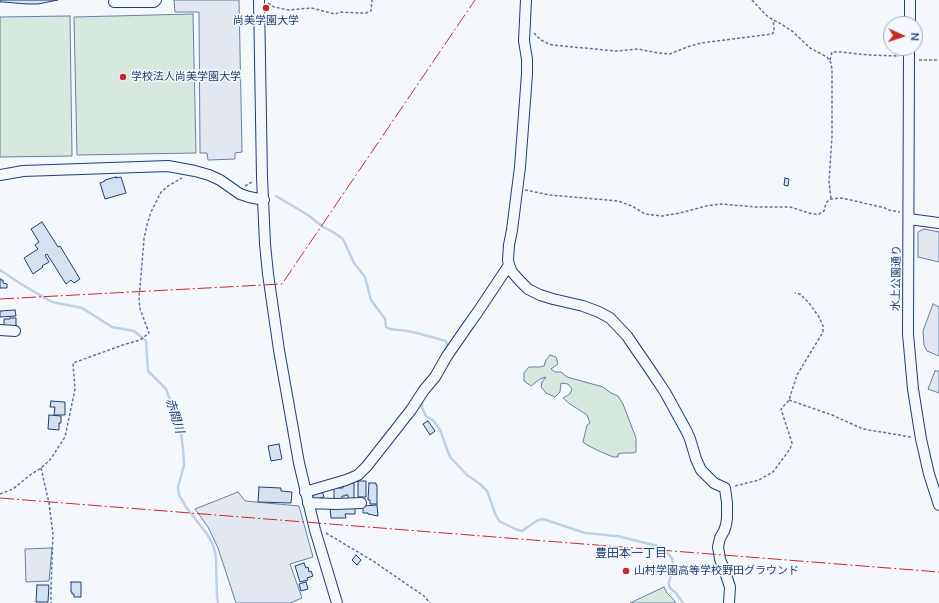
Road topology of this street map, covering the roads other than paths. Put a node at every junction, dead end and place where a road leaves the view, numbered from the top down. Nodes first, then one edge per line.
1 (156, 0) edge
2 (526, 0) edge
3 (910, 0) edge
4 (259, 1) edge
5 (114, 2) dead end
6 (910, 16) edge
7 (909, 56) edge
8 (0, 175) edge
9 (264, 200) junction
10 (909, 219) junction
11 (939, 223) edge
12 (509, 265) junction
13 (0, 330) edge
14 (15, 331) dead end
15 (305, 492) junction
16 (308, 503) junction
17 (362, 503) dead end
18 (939, 505) edge
19 (337, 603) edge
20 (730, 603) edge

1 - 5 street
2 - 12 street
3 - 6 street
4 - 9 street
7 - 10 street, 水上公園通り
8 - 9 street
9 - 15 street
10 - 11 street
10 - 18 street, 水上公園通り
12 - 15 street
12 - 20 street
13 - 14 street
15 - 16 street
16 - 17 street
16 - 19 street

